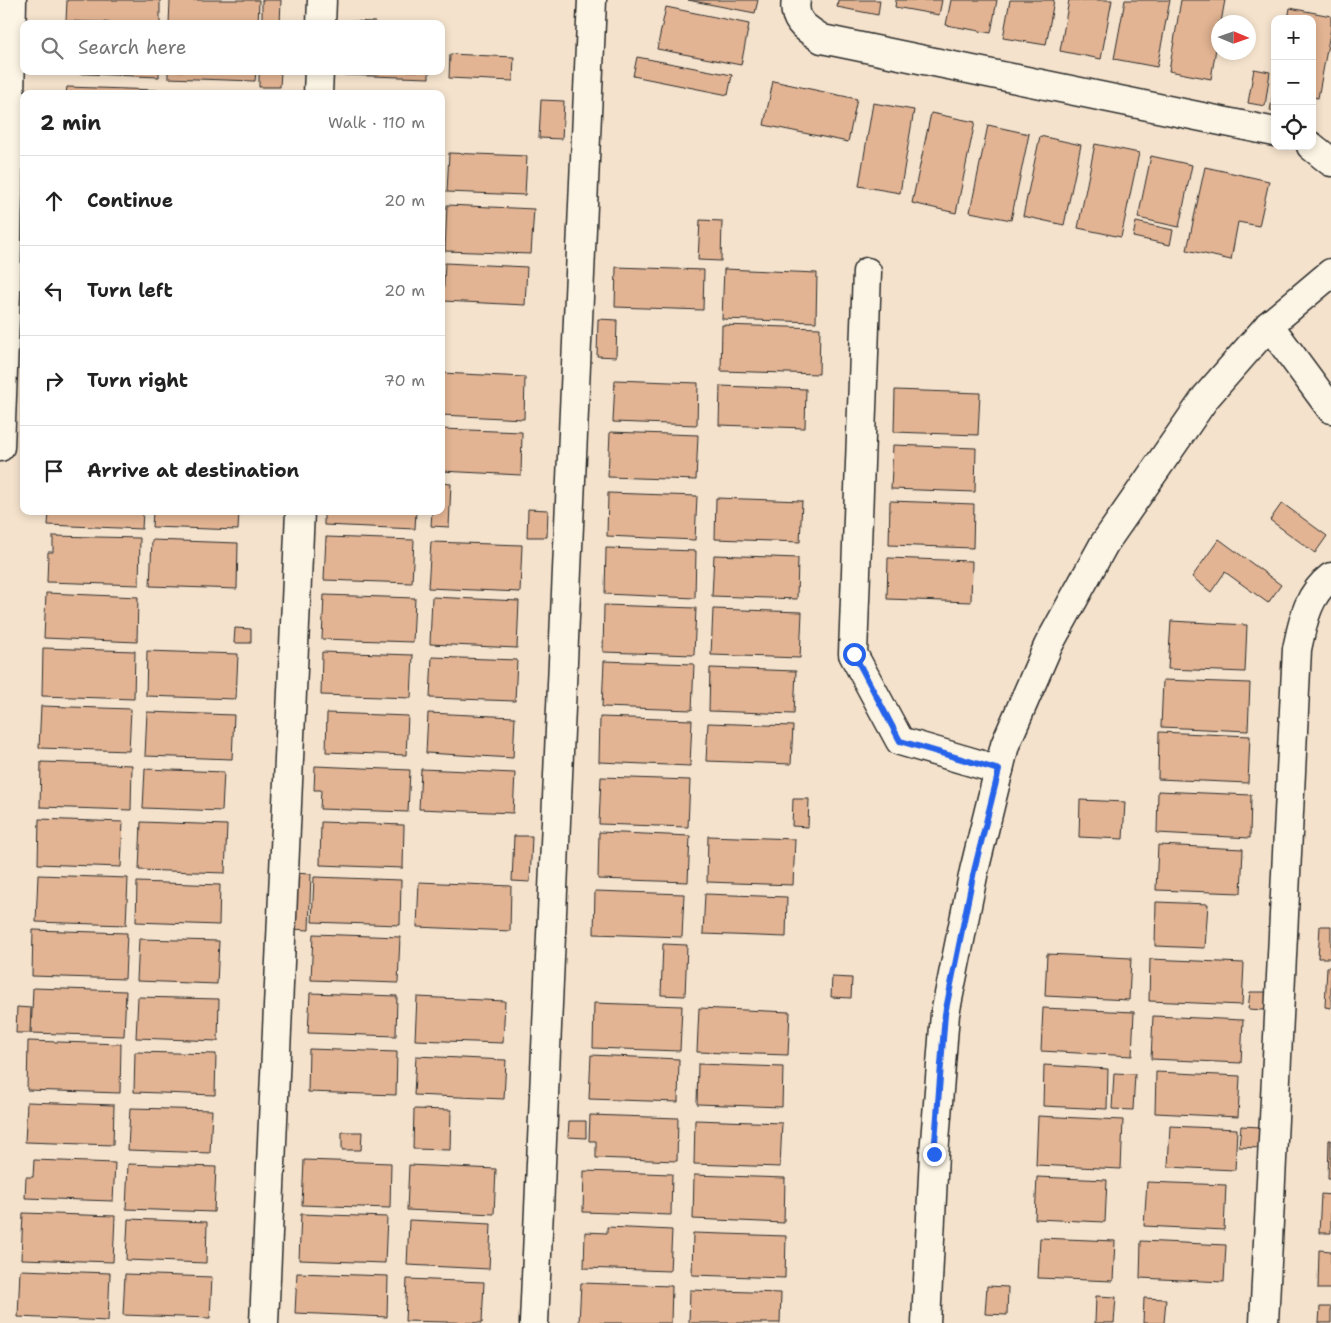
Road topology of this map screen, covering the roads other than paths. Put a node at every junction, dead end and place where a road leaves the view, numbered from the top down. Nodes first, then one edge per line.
1 (12, 0) edge
2 (322, 0) edge
3 (592, 0) edge
4 (796, 0) edge
5 (321, 20) edge
6 (319, 75) edge
7 (318, 90) edge
8 (1271, 131) edge
9 (1315, 150) edge
10 (1331, 162) edge
11 (867, 272) dead end
12 (1331, 273) edge
13 (1268, 325) junction
14 (1331, 409) edge
15 (0, 447) edge
16 (300, 515) edge
17 (1331, 578) edge
18 (999, 770) junction
19 (264, 1323) edge
20 (534, 1323) edge
21 (926, 1323) edge
22 (1264, 1323) edge

1 - 15 street
2 - 5 street
3 - 20 street
4 - 8 street
6 - 7 street
9 - 10 street
11 - 18 street
12 - 13 street
13 - 14 street
13 - 18 street
16 - 19 street
17 - 22 street
18 - 21 street

